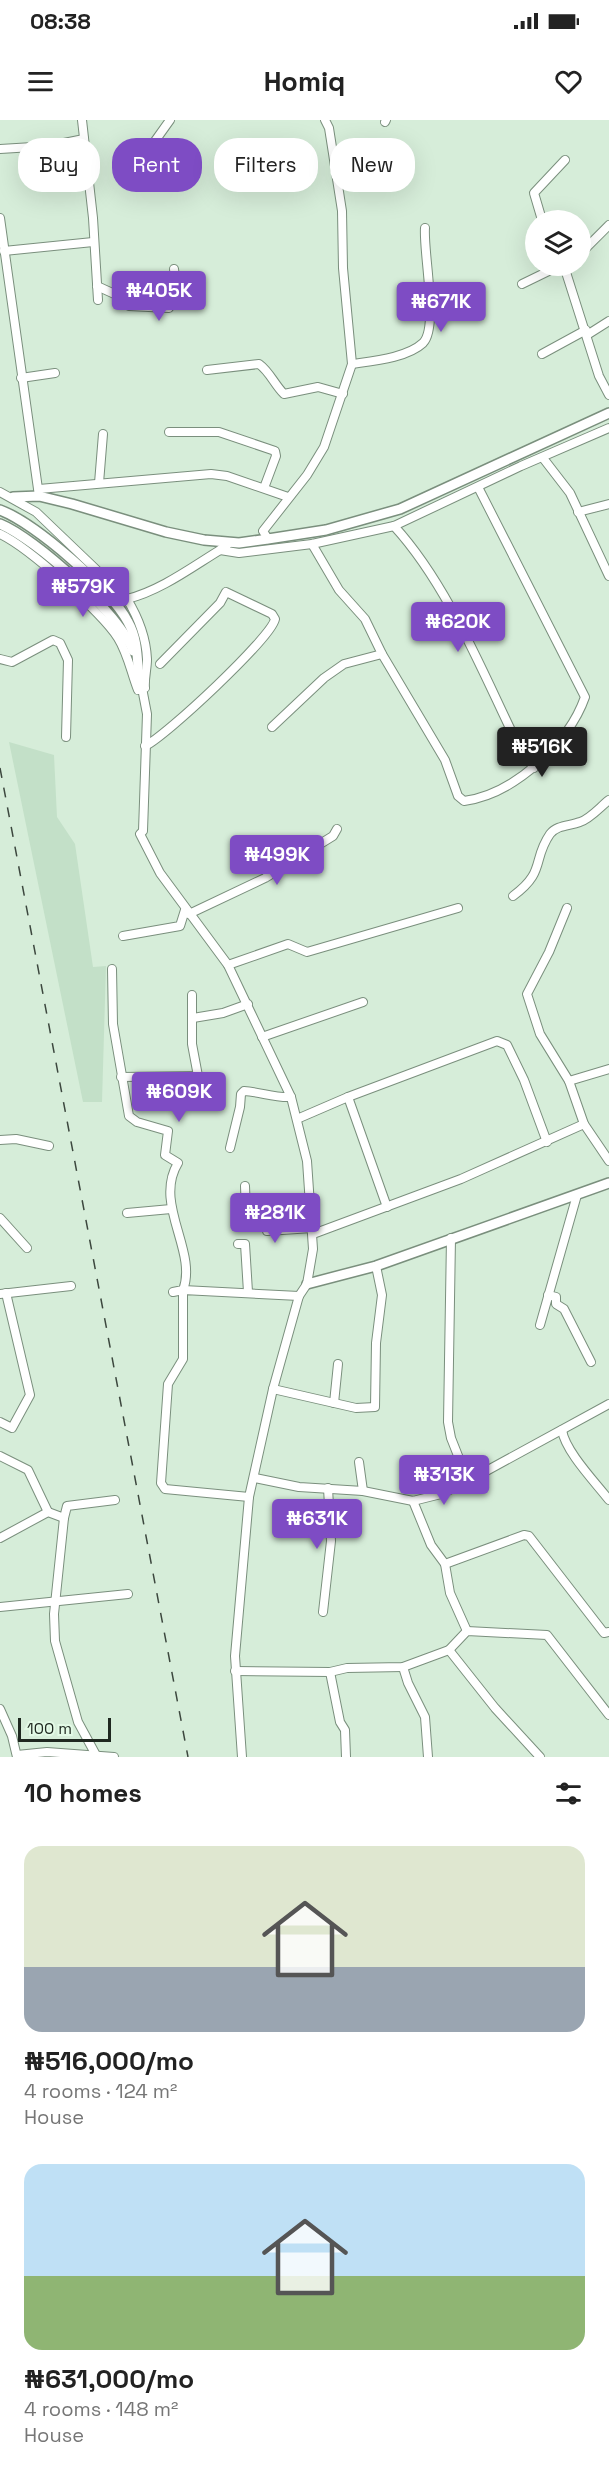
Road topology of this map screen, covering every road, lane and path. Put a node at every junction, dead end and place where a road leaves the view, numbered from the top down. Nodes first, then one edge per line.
1 (82, 120) edge
2 (170, 120) edge
3 (325, 120) edge
4 (84, 138) edge
5 (157, 138) edge
6 (18, 148) edge
7 (0, 149) edge
8 (565, 160) dead end
9 (90, 192) edge
10 (539, 210) edge
11 (0, 218) edge
12 (609, 225) edge
13 (425, 228) dead end
14 (93, 242) junction
15 (591, 243) edge
16 (4, 251) junction
17 (174, 269) dead end
18 (538, 276) edge
19 (567, 276) edge
20 (522, 284) dead end
21 (97, 286) junction
22 (98, 300) dead end
23 (609, 321) edge
24 (587, 332) junction
25 (542, 354) dead end
26 (352, 364) junction
27 (207, 370) dead end
28 (55, 373) dead end
29 (21, 378) junction
30 (343, 394) junction
31 (609, 395) edge
32 (609, 413) edge
33 (609, 428) edge
34 (170, 432) dead end
35 (103, 434) dead end
36 (543, 458) junction
37 (99, 483) junction
38 (478, 487) junction
39 (264, 488) junction
40 (0, 492) edge
41 (39, 492) junction
42 (13, 497) junction
43 (288, 497) junction
44 (609, 504) edge
45 (0, 510) edge
46 (578, 512) junction
47 (0, 524) edge
48 (394, 526) junction
49 (0, 534) edge
50 (268, 539) junction
51 (229, 543) junction
52 (312, 544) junction
53 (220, 550) junction
54 (609, 576) edge
55 (127, 599) junction
56 (382, 654) junction
57 (0, 658) edge
58 (160, 664) dead end
59 (138, 667) junction
60 (147, 714) junction
61 (272, 727) dead end
62 (66, 737) dead end
63 (145, 746) junction
64 (534, 768) junction
65 (609, 800) edge
66 (338, 829) dead end
67 (513, 896) dead end
68 (458, 908) dead end
69 (567, 908) dead end
70 (187, 912) junction
71 (123, 936) dead end
72 (228, 965) junction
73 (112, 969) dead end
74 (192, 994) dead end
75 (363, 1002) dead end
76 (248, 1004) junction
77 (193, 1018) junction
78 (262, 1037) junction
79 (609, 1069) edge
80 (198, 1076) junction
81 (121, 1077) junction
82 (569, 1081) junction
83 (291, 1097) junction
84 (348, 1097) junction
85 (198, 1105) dead end
86 (297, 1119) junction
87 (584, 1124) junction
88 (0, 1140) edge
89 (547, 1142) junction
90 (49, 1146) dead end
91 (230, 1148) dead end
92 (609, 1161) edge
93 (609, 1184) edge
94 (245, 1185) dead end
95 (577, 1194) junction
96 (387, 1207) junction
97 (171, 1209) junction
98 (127, 1213) dead end
99 (0, 1218) edge
100 (313, 1231) junction
101 (451, 1238) junction
102 (238, 1244) dead end
103 (27, 1248) dead end
104 (375, 1266) junction
105 (307, 1284) junction
106 (71, 1286) dead end
107 (183, 1290) junction
108 (173, 1292) dead end
109 (248, 1292) junction
110 (3, 1293) edge
111 (548, 1295) junction
112 (299, 1296) junction
113 (540, 1325) dead end
114 (591, 1362) dead end
115 (338, 1364) dead end
116 (273, 1389) junction
117 (334, 1403) junction
118 (609, 1404) edge
119 (0, 1422) edge
120 (562, 1430) junction
121 (0, 1456) edge
122 (358, 1462) dead end
123 (255, 1478) junction
124 (468, 1481) junction
125 (328, 1488) junction
126 (363, 1491) junction
127 (249, 1497) junction
128 (115, 1500) dead end
129 (609, 1500) edge
130 (414, 1501) junction
131 (48, 1512) junction
132 (64, 1518) junction
133 (0, 1537) edge
134 (445, 1564) junction
135 (128, 1594) dead end
136 (55, 1602) junction
137 (0, 1607) edge
138 (323, 1612) dead end
139 (467, 1631) junction
140 (609, 1632) edge
141 (449, 1650) junction
142 (403, 1667) junction
143 (235, 1671) junction
144 (330, 1672) junction
145 (0, 1709) edge
146 (609, 1715) edge
147 (17, 1756) edge
148 (97, 1756) edge
149 (114, 1757) edge
150 (242, 1757) edge
151 (346, 1757) edge
152 (428, 1757) edge
153 (540, 1757) edge

1 - 4 street
2 - 5 street
3 - 26 street
6 - 7 street
8 - 10 street
9 - 14 street
11 - 16 street
12 - 15 street
13 - 26 street
14 - 16 street
14 - 21 street
16 - 29 street
17 - 21 street
18 - 20 street
19 - 24 street
21 - 22 street
23 - 24 street
24 - 25 street
24 - 31 street
26 - 30 street
27 - 30 street
28 - 29 street
29 - 41 street
30 - 43 street
32 - 50 main road
33 - 36 street
34 - 39 street
35 - 37 street
36 - 38 street
36 - 46 street
37 - 39 street
37 - 41 street
38 - 48 street
38 - 64 street
39 - 43 street
40 - 42 street
41 - 42 main road
41 - 51 main road
42 - 55 street
43 - 50 street
44 - 46 street
45 - 59 main road
46 - 54 street
47 - 59 main road
48 - 52 street
48 - 64 street
49 - 60 street
50 - 51 main road
51 - 53 street
52 - 53 street
52 - 56 street
53 - 55 street
55 - 60 street
56 - 61 street
56 - 64 street
57 - 62 street
58 - 63 street
59 - 60 street
60 - 63 street
63 - 70 street
65 - 67 street
66 - 70 street
68 - 72 street
69 - 82 street
70 - 71 street
70 - 72 street
72 - 76 street
73 - 81 street
74 - 77 street
75 - 78 street
76 - 77 street
76 - 78 street
77 - 80 street
78 - 83 street
79 - 82 street
80 - 81 street
80 - 85 street
81 - 97 street
82 - 87 street
83 - 86 street
83 - 91 street
84 - 86 street
84 - 89 street
84 - 96 street
86 - 100 street
87 - 89 street
87 - 92 street
88 - 90 street
89 - 96 street
93 - 95 main road
94 - 100 street
95 - 101 main road
95 - 111 street
96 - 100 street
97 - 98 street
97 - 107 street
99 - 103 street
100 - 105 street
101 - 104 main road
101 - 124 street
102 - 109 street
104 - 105 main road
104 - 117 street
105 - 112 street
106 - 110 street
107 - 108 street
107 - 109 street
107 - 127 street
109 - 112 street
110 - 119 street
111 - 113 street
111 - 114 street
112 - 116 street
115 - 117 street
116 - 117 street
116 - 123 street
118 - 120 street
120 - 124 street
120 - 129 street
121 - 131 street
122 - 126 street
123 - 125 street
123 - 127 street
124 - 130 street
125 - 126 street
125 - 138 street
126 - 130 street
127 - 143 street
128 - 132 street
130 - 134 street
131 - 132 street
131 - 133 street
132 - 136 street
134 - 139 street
134 - 140 street
135 - 136 street
136 - 137 street
136 - 148 street
139 - 141 street
139 - 146 street
141 - 142 street
141 - 153 street
142 - 144 street
142 - 152 street
143 - 144 street
143 - 150 street
144 - 151 street
145 - 147 street
147 - 148 street
148 - 149 street

